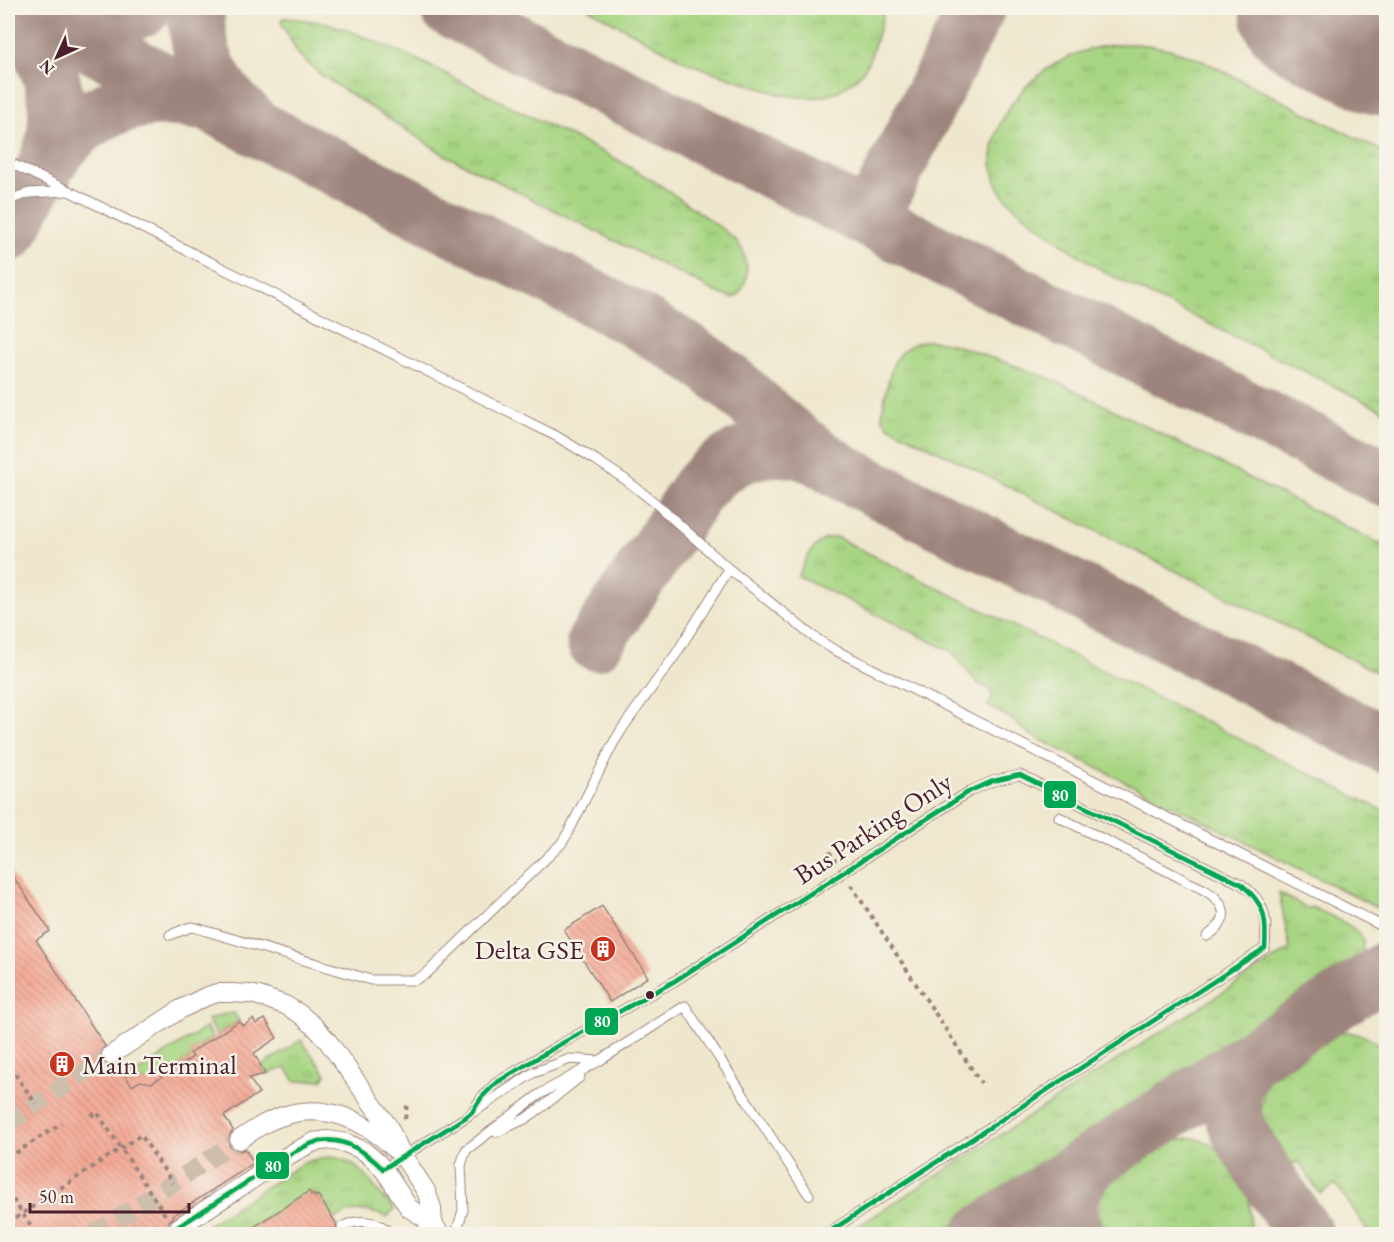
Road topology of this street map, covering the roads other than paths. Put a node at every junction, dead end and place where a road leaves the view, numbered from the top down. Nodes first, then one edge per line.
1 (8, 162) edge
2 (69, 191) junction
3 (8, 200) edge
4 (729, 569) junction
5 (1059, 817) dead end
6 (1386, 928) edge
7 (170, 935) dead end
8 (1207, 936) dead end
9 (111, 1055) tunnel mouth
10 (598, 1061) junction
11 (472, 1112) junction
12 (239, 1140) tunnel mouth
13 (403, 1156) junction
14 (383, 1169) junction
15 (809, 1195) dead end
16 (174, 1224) tunnel mouth
17 (342, 1227) dead end
18 (436, 1229) edge
19 (391, 1234) edge
20 (415, 1234) edge
21 (456, 1234) edge
22 (826, 1234) edge

1 - 2 lane
2 - 3 lane
2 - 4 lane
4 - 6 lane
4 - 7 lane
5 - 8 lane
9 - 13 street
10 - 11 lane
10 - 15 lane
10 - 21 lane
11 - 13 lane
11 - 22 lane, Bus Parking Only
12 - 13 street
13 - 14 lane
13 - 18 street
14 - 16 street
14 - 18 street
17 - 19 lane
18 - 20 lane

